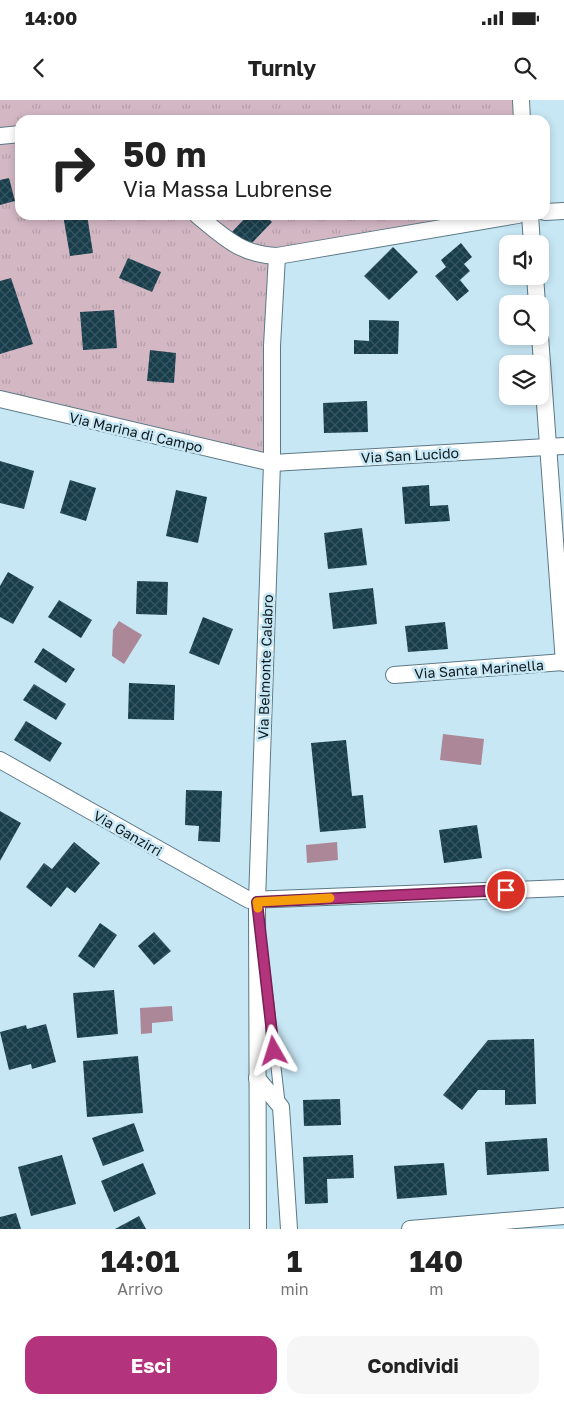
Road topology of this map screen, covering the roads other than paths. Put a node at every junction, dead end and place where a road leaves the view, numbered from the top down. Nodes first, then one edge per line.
1 (521, 100) edge
2 (522, 115) edge
3 (15, 134) edge
4 (0, 136) edge
5 (564, 211) edge
6 (550, 212) edge
7 (203, 220) edge
8 (489, 220) edge
9 (530, 220) edge
10 (531, 235) edge
11 (277, 256) junction
12 (541, 345) edge
13 (0, 400) edge
14 (557, 446) edge
15 (272, 463) junction
16 (564, 662) edge
17 (394, 675) dead end
18 (0, 760) edge
19 (564, 888) edge
20 (257, 902) junction
21 (258, 1078) junction
22 (281, 1107) junction
23 (564, 1216) edge
24 (258, 1229) edge
25 (288, 1229) edge
26 (410, 1229) edge

1 - 2 street
3 - 4 street
5 - 6 street
7 - 11 street
8 - 11 street
9 - 10 street
11 - 15 street, Via Belmonte Calabro
12 - 14 street
13 - 15 street, Via Marina di Campo
14 - 15 street, Via San Lucido
14 - 16 street
15 - 20 street, Via Belmonte Calabro
16 - 17 street, Via Santa Marinella
18 - 20 street, Via Ganzirri
19 - 20 street
20 - 21 street, Via Belmonte Calabro
20 - 22 lane
21 - 22 street
21 - 24 street, Via Belmonte Calabro
22 - 25 street
23 - 26 street

